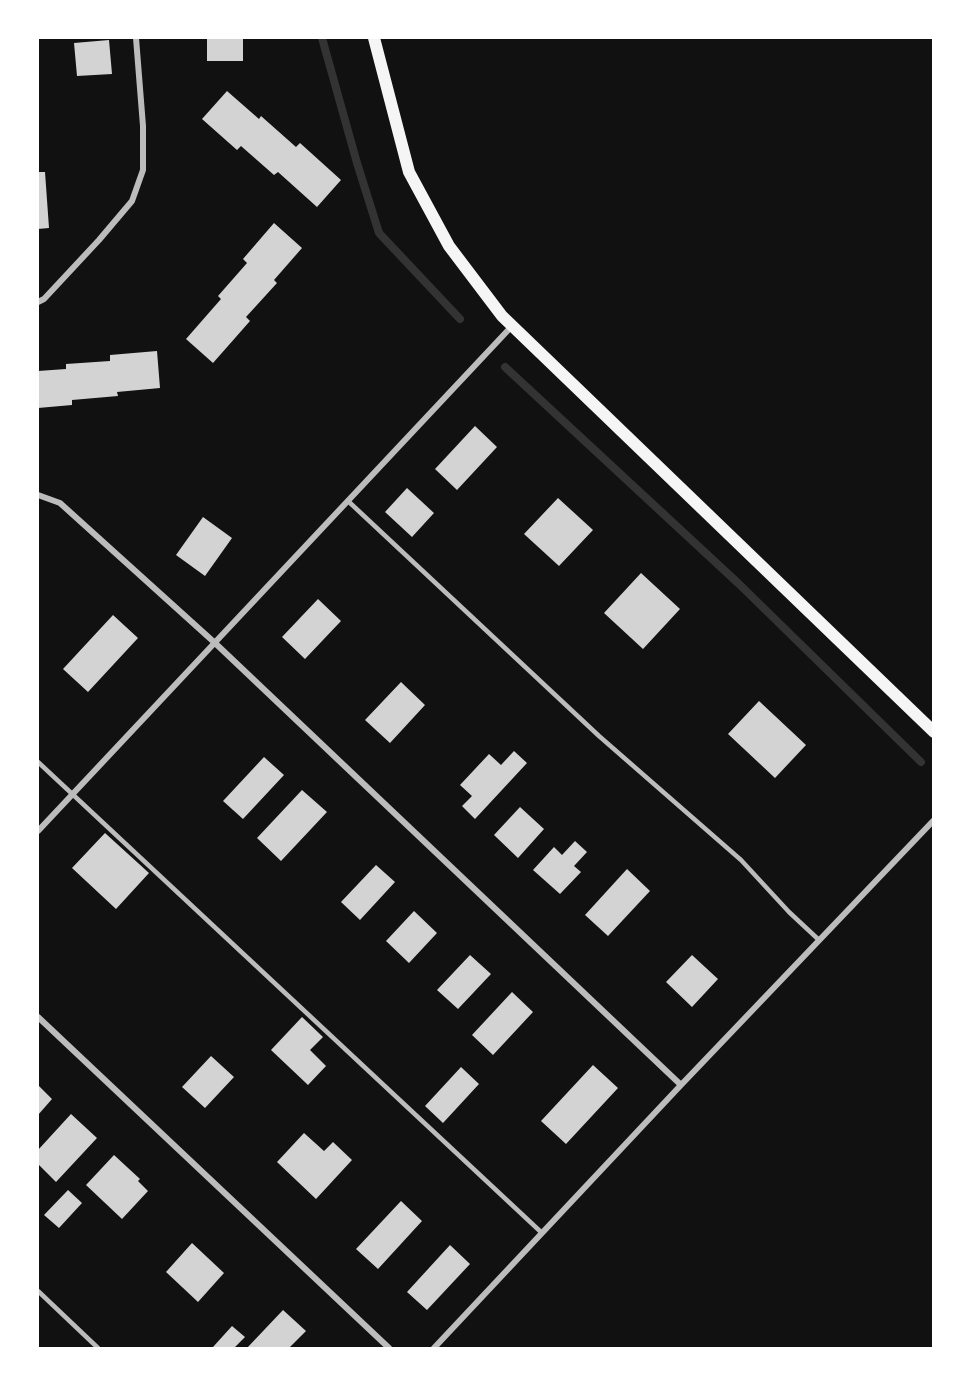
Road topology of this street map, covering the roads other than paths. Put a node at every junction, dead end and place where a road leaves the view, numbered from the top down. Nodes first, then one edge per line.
1 (136, 38) edge
2 (374, 38) edge
3 (38, 302) edge
4 (512, 326) junction
5 (38, 495) edge
6 (348, 501) junction
7 (215, 643) junction
8 (933, 732) edge
9 (38, 762) edge
10 (72, 794) junction
11 (933, 820) edge
12 (38, 831) edge
13 (819, 940) junction
14 (38, 1017) edge
15 (681, 1085) junction
16 (542, 1233) junction
17 (38, 1291) edge
18 (98, 1348) edge
19 (389, 1348) edge
20 (434, 1348) edge

1 - 3 street
2 - 4 main road
4 - 6 street
4 - 8 main road
5 - 7 street
6 - 7 street
6 - 13 lane
7 - 10 street
7 - 15 street
9 - 10 lane
10 - 12 street
10 - 16 lane
11 - 13 street
13 - 15 street
14 - 19 street
15 - 16 street
16 - 20 street
17 - 18 lane

